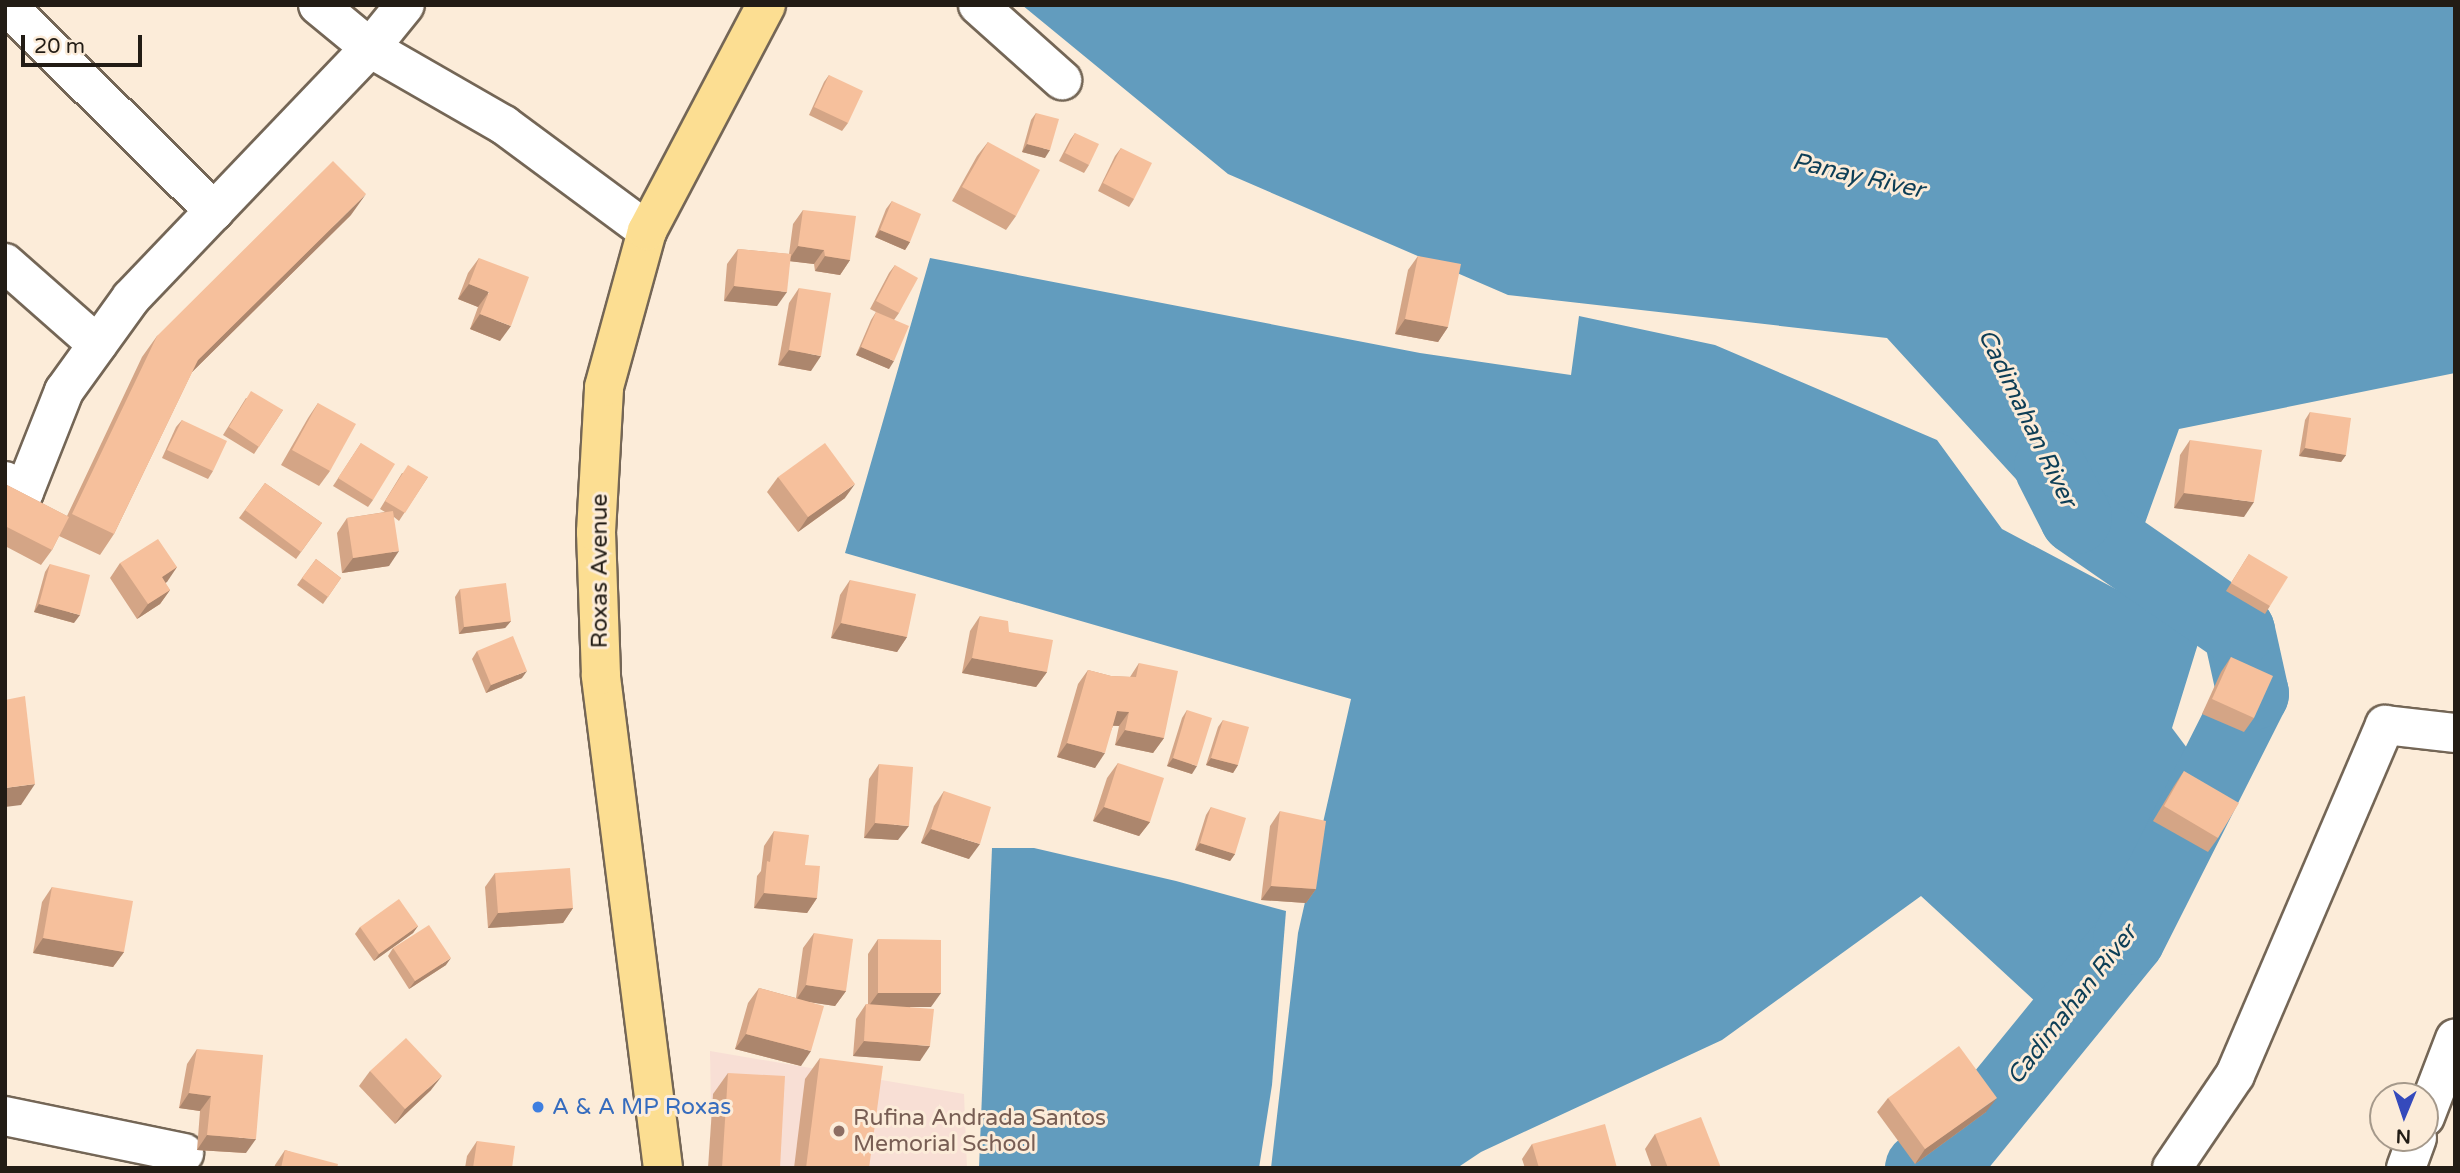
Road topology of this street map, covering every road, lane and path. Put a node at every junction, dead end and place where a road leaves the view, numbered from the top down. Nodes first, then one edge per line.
1 (6, 5) edge
2 (318, 5) edge
3 (405, 5) edge
4 (766, 5) edge
5 (978, 5) edge
6 (370, 48) junction
7 (1062, 80) dead end
8 (214, 211) junction
9 (647, 231) junction
10 (5, 263) edge
11 (97, 344) junction
12 (5, 481) edge
13 (2455, 733) edge
14 (2455, 1039) edge
15 (2438, 1082) edge
16 (5, 1116) edge
17 (184, 1153) dead end
18 (663, 1168) edge
19 (2172, 1168) edge

1 - 8 street
2 - 6 street
3 - 6 street
4 - 9 main road, Roxas Avenue
5 - 7 street
6 - 8 street
6 - 9 street
8 - 11 street
9 - 18 main road, Roxas Avenue
10 - 11 street
11 - 12 street
13 - 19 street
14 - 15 street
16 - 17 street

